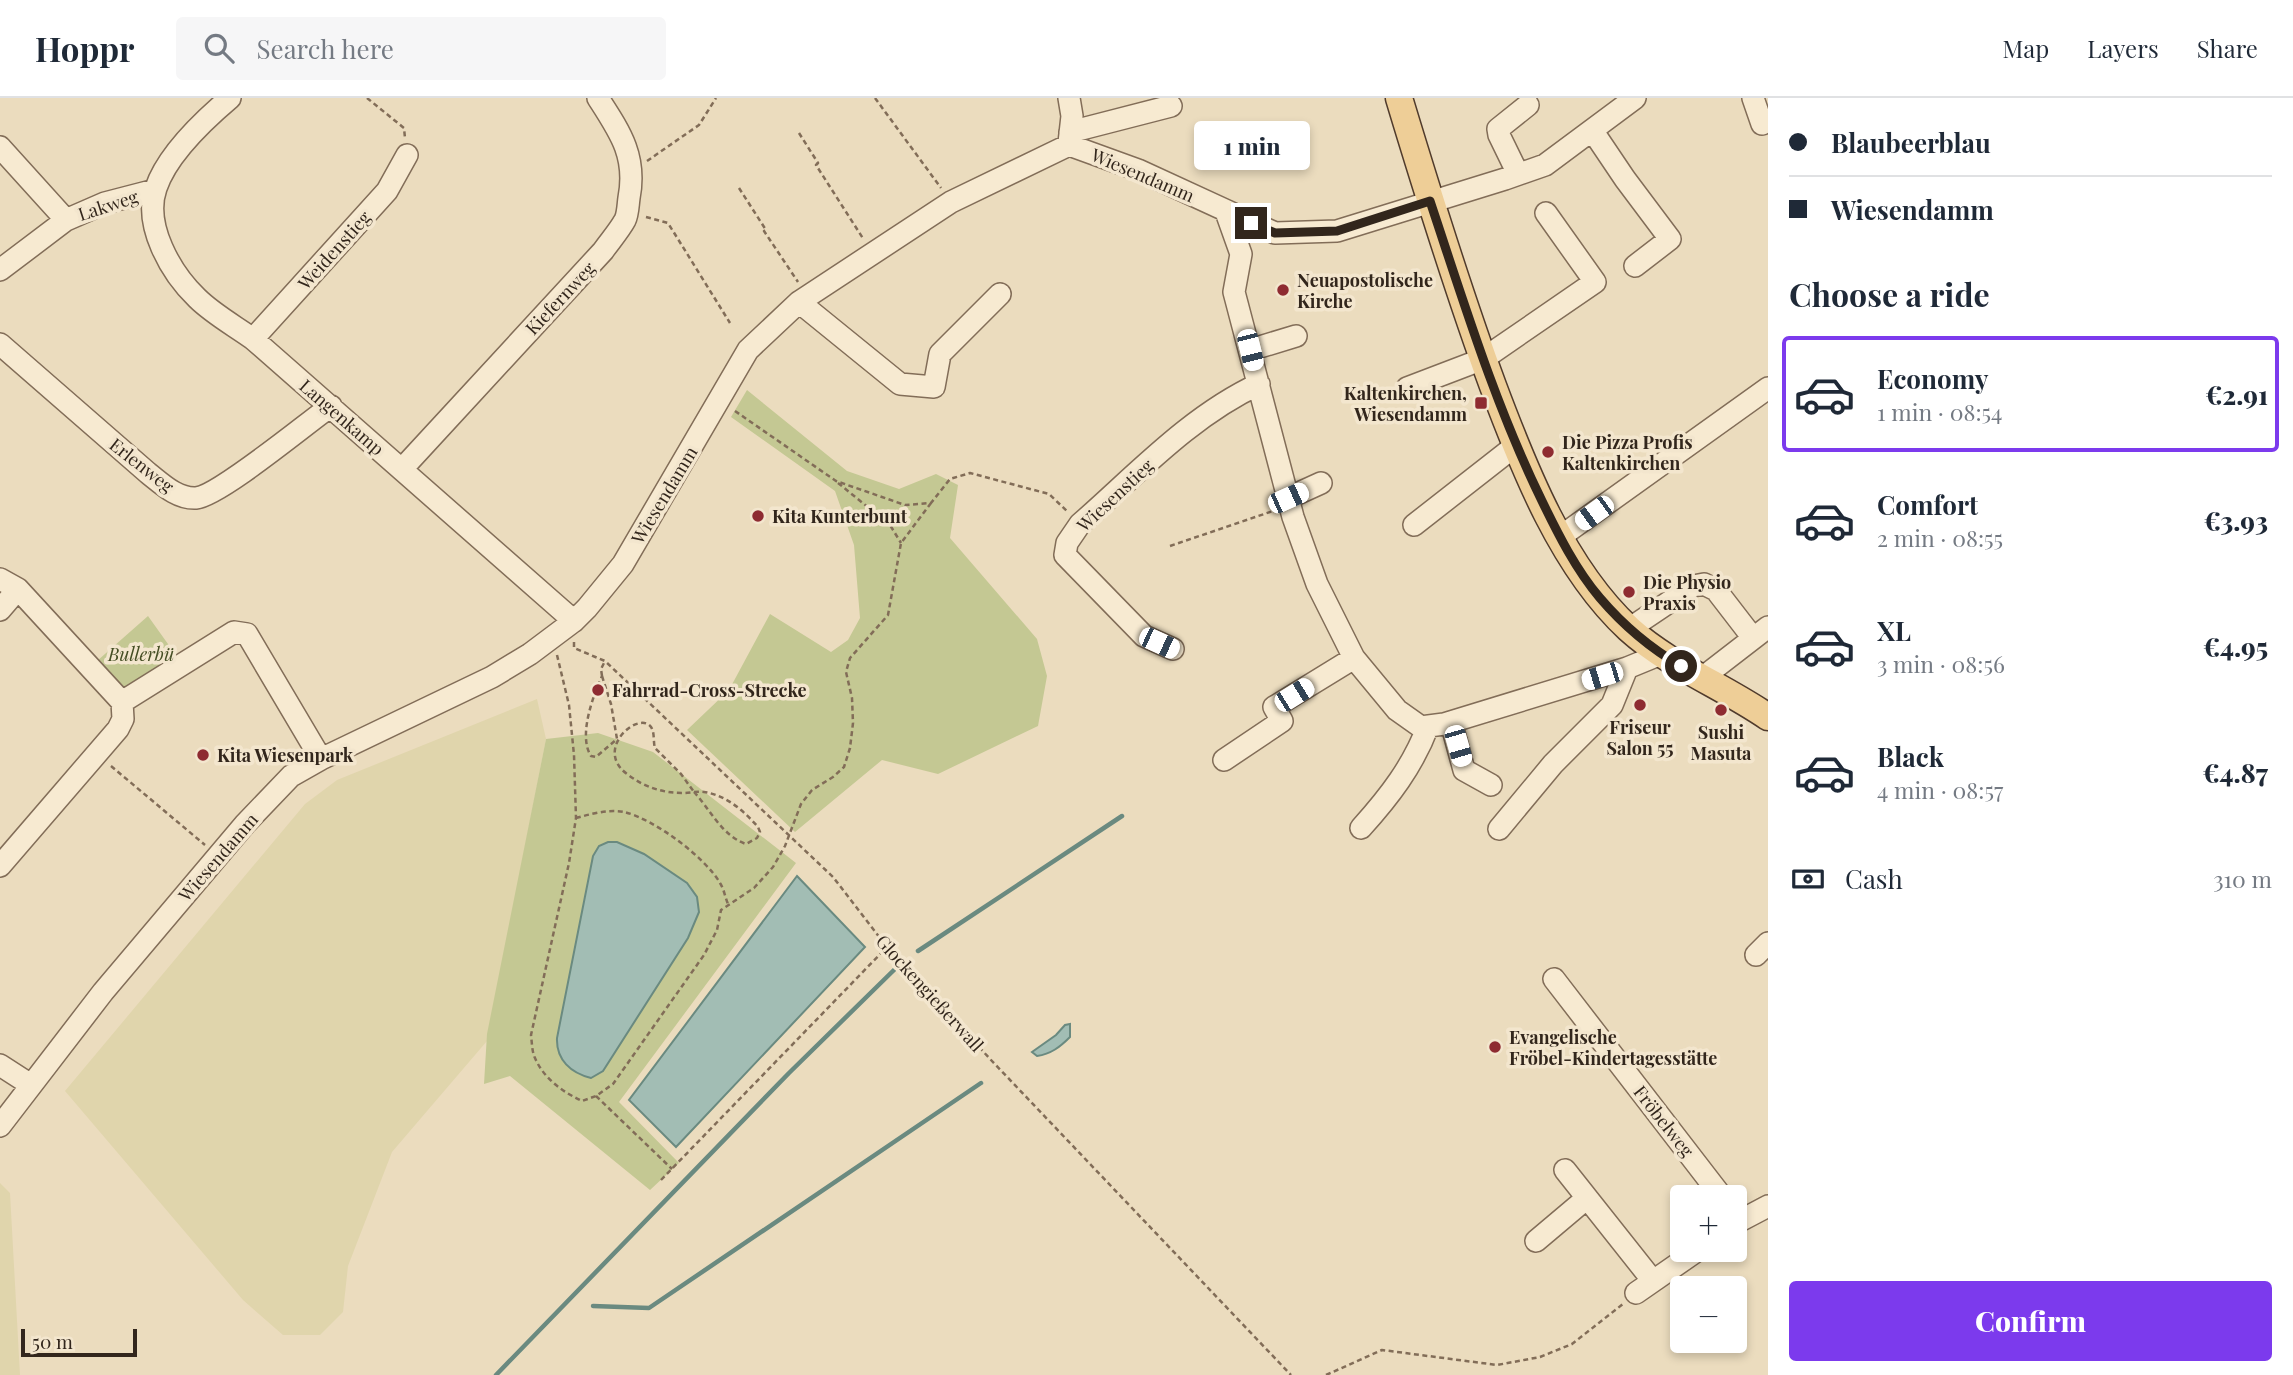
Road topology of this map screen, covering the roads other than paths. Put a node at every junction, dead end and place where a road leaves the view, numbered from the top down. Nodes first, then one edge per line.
1 (598, 98) edge
2 (1069, 98) edge
3 (1399, 98) edge
4 (1635, 98) edge
5 (1753, 98) edge
6 (220, 101) edge
7 (1528, 105) dead end
8 (1171, 106) dead end
9 (1762, 124) dead end
10 (1592, 130) junction
11 (1070, 139) junction
12 (0, 147) edge
13 (407, 155) road end
14 (1518, 174) junction
15 (155, 190) junction
16 (1430, 201) junction
17 (1226, 212) junction
18 (1546, 213) dead end
19 (66, 220) junction
20 (1275, 233) junction
21 (1241, 254) junction
22 (1635, 266) dead end
23 (0, 270) edge
24 (1000, 294) dead end
25 (804, 299) junction
26 (1296, 336) dead end
27 (253, 339) junction
28 (0, 344) edge
29 (1250, 350) junction
30 (1483, 359) junction
31 (1259, 384) junction
32 (1407, 388) dead end
33 (1768, 388) edge
34 (331, 406) junction
35 (1516, 446) junction
36 (402, 470) junction
37 (1321, 484) dead end
38 (1289, 502) junction
39 (1414, 525) dead end
40 (1560, 537) junction
41 (9, 584) edge
42 (0, 610) edge
43 (573, 621) junction
44 (1629, 629) junction
45 (1760, 632) edge
46 (1173, 649) dead end
47 (1661, 654) junction
48 (1354, 658) junction
49 (1627, 668) junction
50 (1702, 678) junction
51 (122, 702) junction
52 (1759, 711) edge
53 (1451, 722) junction
54 (1428, 726) junction
55 (1768, 731) edge
56 (321, 759) junction
57 (1224, 760) dead end
58 (1491, 785) dead end
59 (1361, 828) dead end
60 (1499, 829) dead end
61 (0, 866) edge
62 (1554, 979) dead end
63 (0, 1065) edge
64 (31, 1086) junction
65 (0, 1126) edge
66 (1565, 1170) dead end
67 (1713, 1185) edge
68 (1587, 1198) junction
69 (1768, 1206) edge
70 (1747, 1216) edge
71 (1536, 1241) dead end
72 (1680, 1262) edge

1 - 36 street, Kiefernweg
2 - 11 street
3 - 16 main road
4 - 10 street, Wiesendamm
5 - 9 street
6 - 15 street, Lakweg
7 - 14 street
8 - 11 street
10 - 14 street, Wiesendamm
10 - 22 street
11 - 17 street, Wiesendamm
11 - 25 street, Wiesendamm
12 - 19 street
13 - 27 street, Weidenstieg
14 - 16 street, Wiesendamm
15 - 19 street, Lakweg
15 - 27 street, Langenkamp
16 - 20 street, Wiesendamm
16 - 30 main road
17 - 20 street, Wiesendamm
17 - 21 street
18 - 30 street
19 - 23 street, Lakweg
20 - 21 street
21 - 29 street
24 - 25 street
25 - 43 street, Wiesendamm
26 - 29 street
27 - 34 street, Langenkamp
28 - 34 street, Erlenweg
29 - 31 street
30 - 32 street
30 - 35 main road
31 - 38 street
31 - 46 street, Wiesenstieg
33 - 40 street
34 - 36 street, Langenkamp
35 - 39 street
35 - 40 main road
36 - 43 street, Langenkamp
37 - 38 street
38 - 48 street
40 - 44 main road
41 - 42 street
41 - 51 street
43 - 56 street, Wiesendamm
44 - 45 street
44 - 47 main road
45 - 50 street
47 - 49 street
47 - 50 main road
48 - 54 street
48 - 57 street
49 - 53 street
49 - 60 street
50 - 52 main road
51 - 56 street
51 - 61 street
52 - 55 main road
53 - 54 street
53 - 58 street
54 - 59 street
56 - 64 street, Wiesendamm
62 - 67 street, Fröbelweg
63 - 64 street
64 - 65 street, Wiesendamm
66 - 68 street
68 - 71 street
68 - 72 street
69 - 70 street

